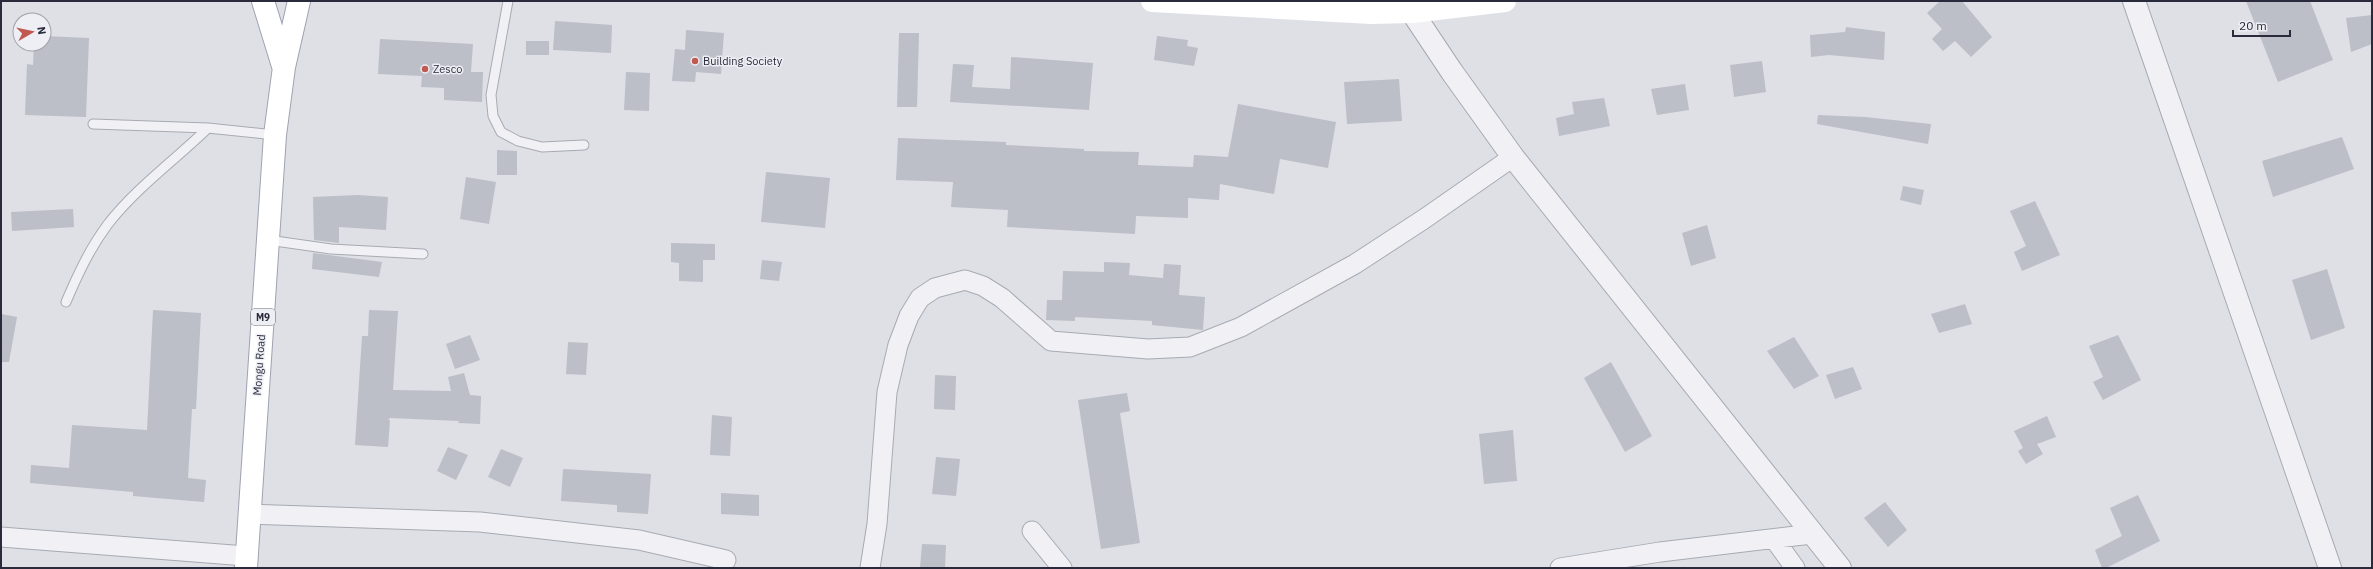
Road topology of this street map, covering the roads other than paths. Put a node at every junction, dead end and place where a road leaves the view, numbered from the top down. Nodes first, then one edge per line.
1 (263, 1) edge
2 (299, 1) edge
3 (508, 1) edge
4 (1152, 1) edge
5 (1505, 1) edge
6 (2134, 1) edge
7 (1370, 7) edge
8 (1412, 12) junction
9 (284, 67) junction
10 (93, 124) dead end
11 (208, 128) junction
12 (275, 135) junction
13 (584, 145) dead end
14 (1513, 157) junction
15 (268, 240) junction
16 (423, 254) dead end
17 (66, 302) dead end
18 (249, 514) junction
19 (1032, 531) dead end
20 (1812, 534) junction
21 (1, 538) edge
22 (1775, 540) junction
23 (726, 560) dead end
24 (246, 562) edge
25 (870, 568) edge
26 (1062, 568) edge
27 (1560, 568) edge
28 (1795, 568) edge
29 (1840, 568) edge
30 (2330, 568) edge

1 - 9 main road, Mongu Road / M9
2 - 9 main road, Mongu Road / M9
3 - 13 lane
4 - 7 main road
5 - 8 main road
6 - 30 street
7 - 8 main road
8 - 14 street
9 - 12 main road, Mongu Road / M9
10 - 11 lane
11 - 12 lane
11 - 17 lane
12 - 15 main road, Mongu Road / M9
14 - 20 street
14 - 25 street
15 - 16 lane
15 - 18 main road, Mongu Road / M9
18 - 23 street
18 - 24 main road, Mongu Road / M9
19 - 26 street
20 - 22 street
20 - 29 street
21 - 24 street
22 - 27 street
22 - 28 street

